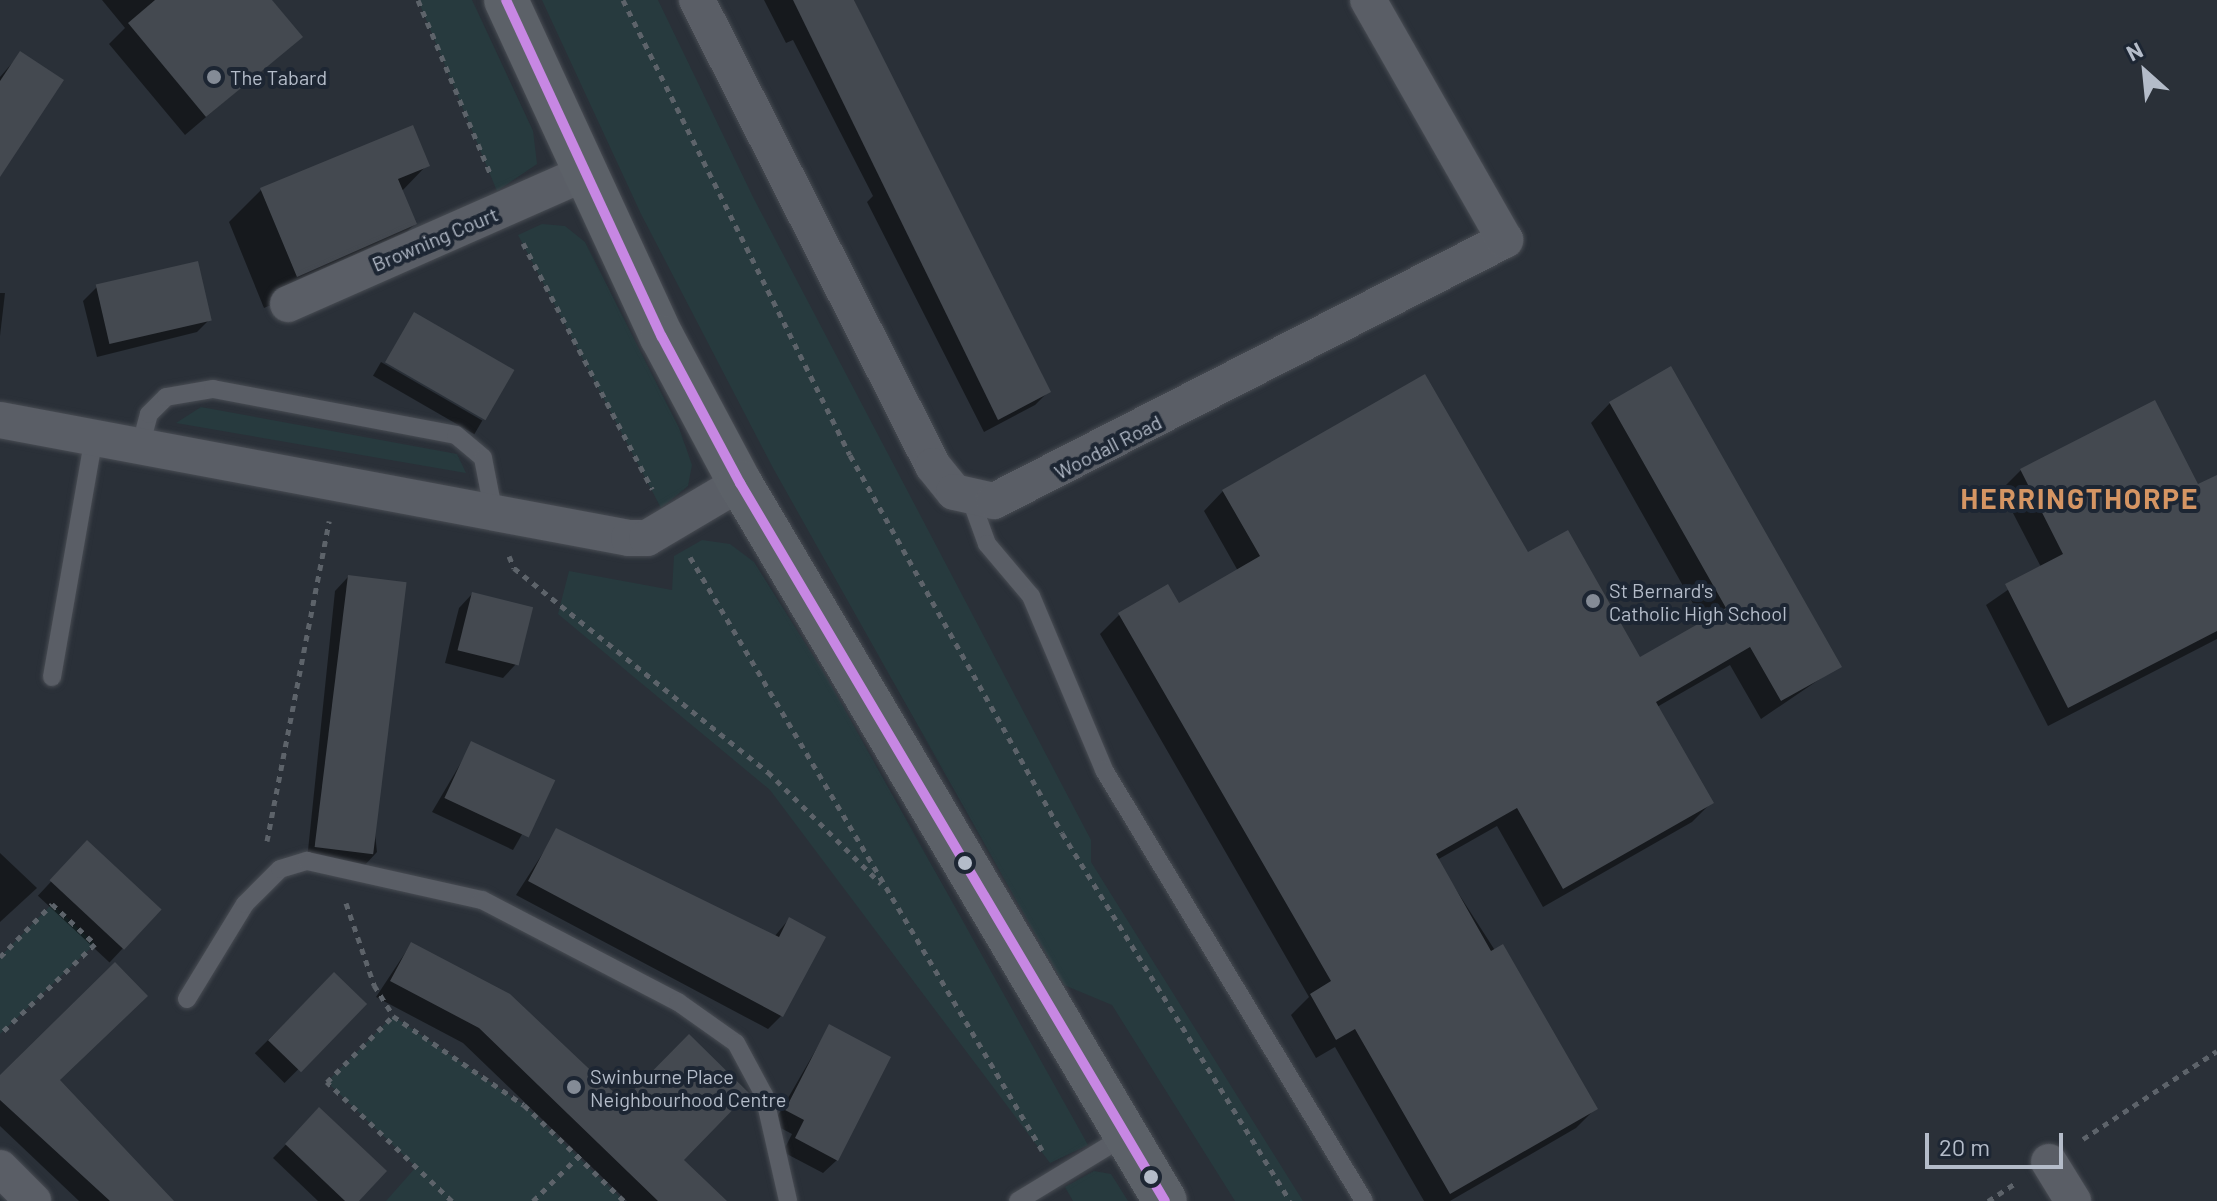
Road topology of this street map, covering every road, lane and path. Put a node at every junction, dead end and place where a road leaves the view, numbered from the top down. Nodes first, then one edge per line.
1 (418, 0) edge
2 (506, 0) edge
3 (623, 0) edge
4 (697, 0) edge
5 (1368, 0) edge
6 (583, 174) junction
7 (505, 209) junction
8 (288, 304) dead end
9 (0, 420) edge
10 (93, 441) junction
11 (139, 451) junction
12 (740, 483) junction
13 (335, 486) junction
14 (971, 500) junction
15 (494, 514) junction
16 (671, 525) junction
17 (52, 677) dead end
18 (339, 867) junction
19 (259, 886) junction
20 (888, 891) junction
21 (0, 957) edge
22 (187, 999) dead end
23 (393, 1016) junction
24 (0, 1034) edge
25 (2217, 1051) edge
26 (1125, 1136) junction
27 (580, 1155) junction
28 (2049, 1162) joint
29 (0, 1168) edge
30 (1058, 1177) junction
31 (33, 1201) edge
32 (452, 1201) edge
33 (533, 1201) edge
34 (624, 1201) edge
35 (788, 1201) edge
36 (1018, 1201) edge
37 (1165, 1201) edge
38 (1290, 1201) edge
39 (1364, 1201) edge
40 (2073, 1201) edge

1 - 7 path
2 - 6 main road
3 - 38 path
4 - 14 street
5 - 14 street, Woodall Road
6 - 7 street, Browning Court
6 - 12 main road
7 - 8 street, Browning Court
7 - 16 path
9 - 10 street
10 - 11 street
10 - 17 lane
11 - 13 street
11 - 15 lane
12 - 16 street
12 - 26 main road
13 - 15 street
13 - 19 path
14 - 39 lane
15 - 16 street
15 - 20 path
16 - 20 path
18 - 19 lane
18 - 23 path
18 - 35 lane
19 - 22 lane
20 - 30 path
21 - 24 path
23 - 27 path
23 - 32 path
25 - 28 path
26 - 30 lane
26 - 37 main road
27 - 33 path
27 - 34 path
28 - 40 street
29 - 31 street
30 - 36 lane

